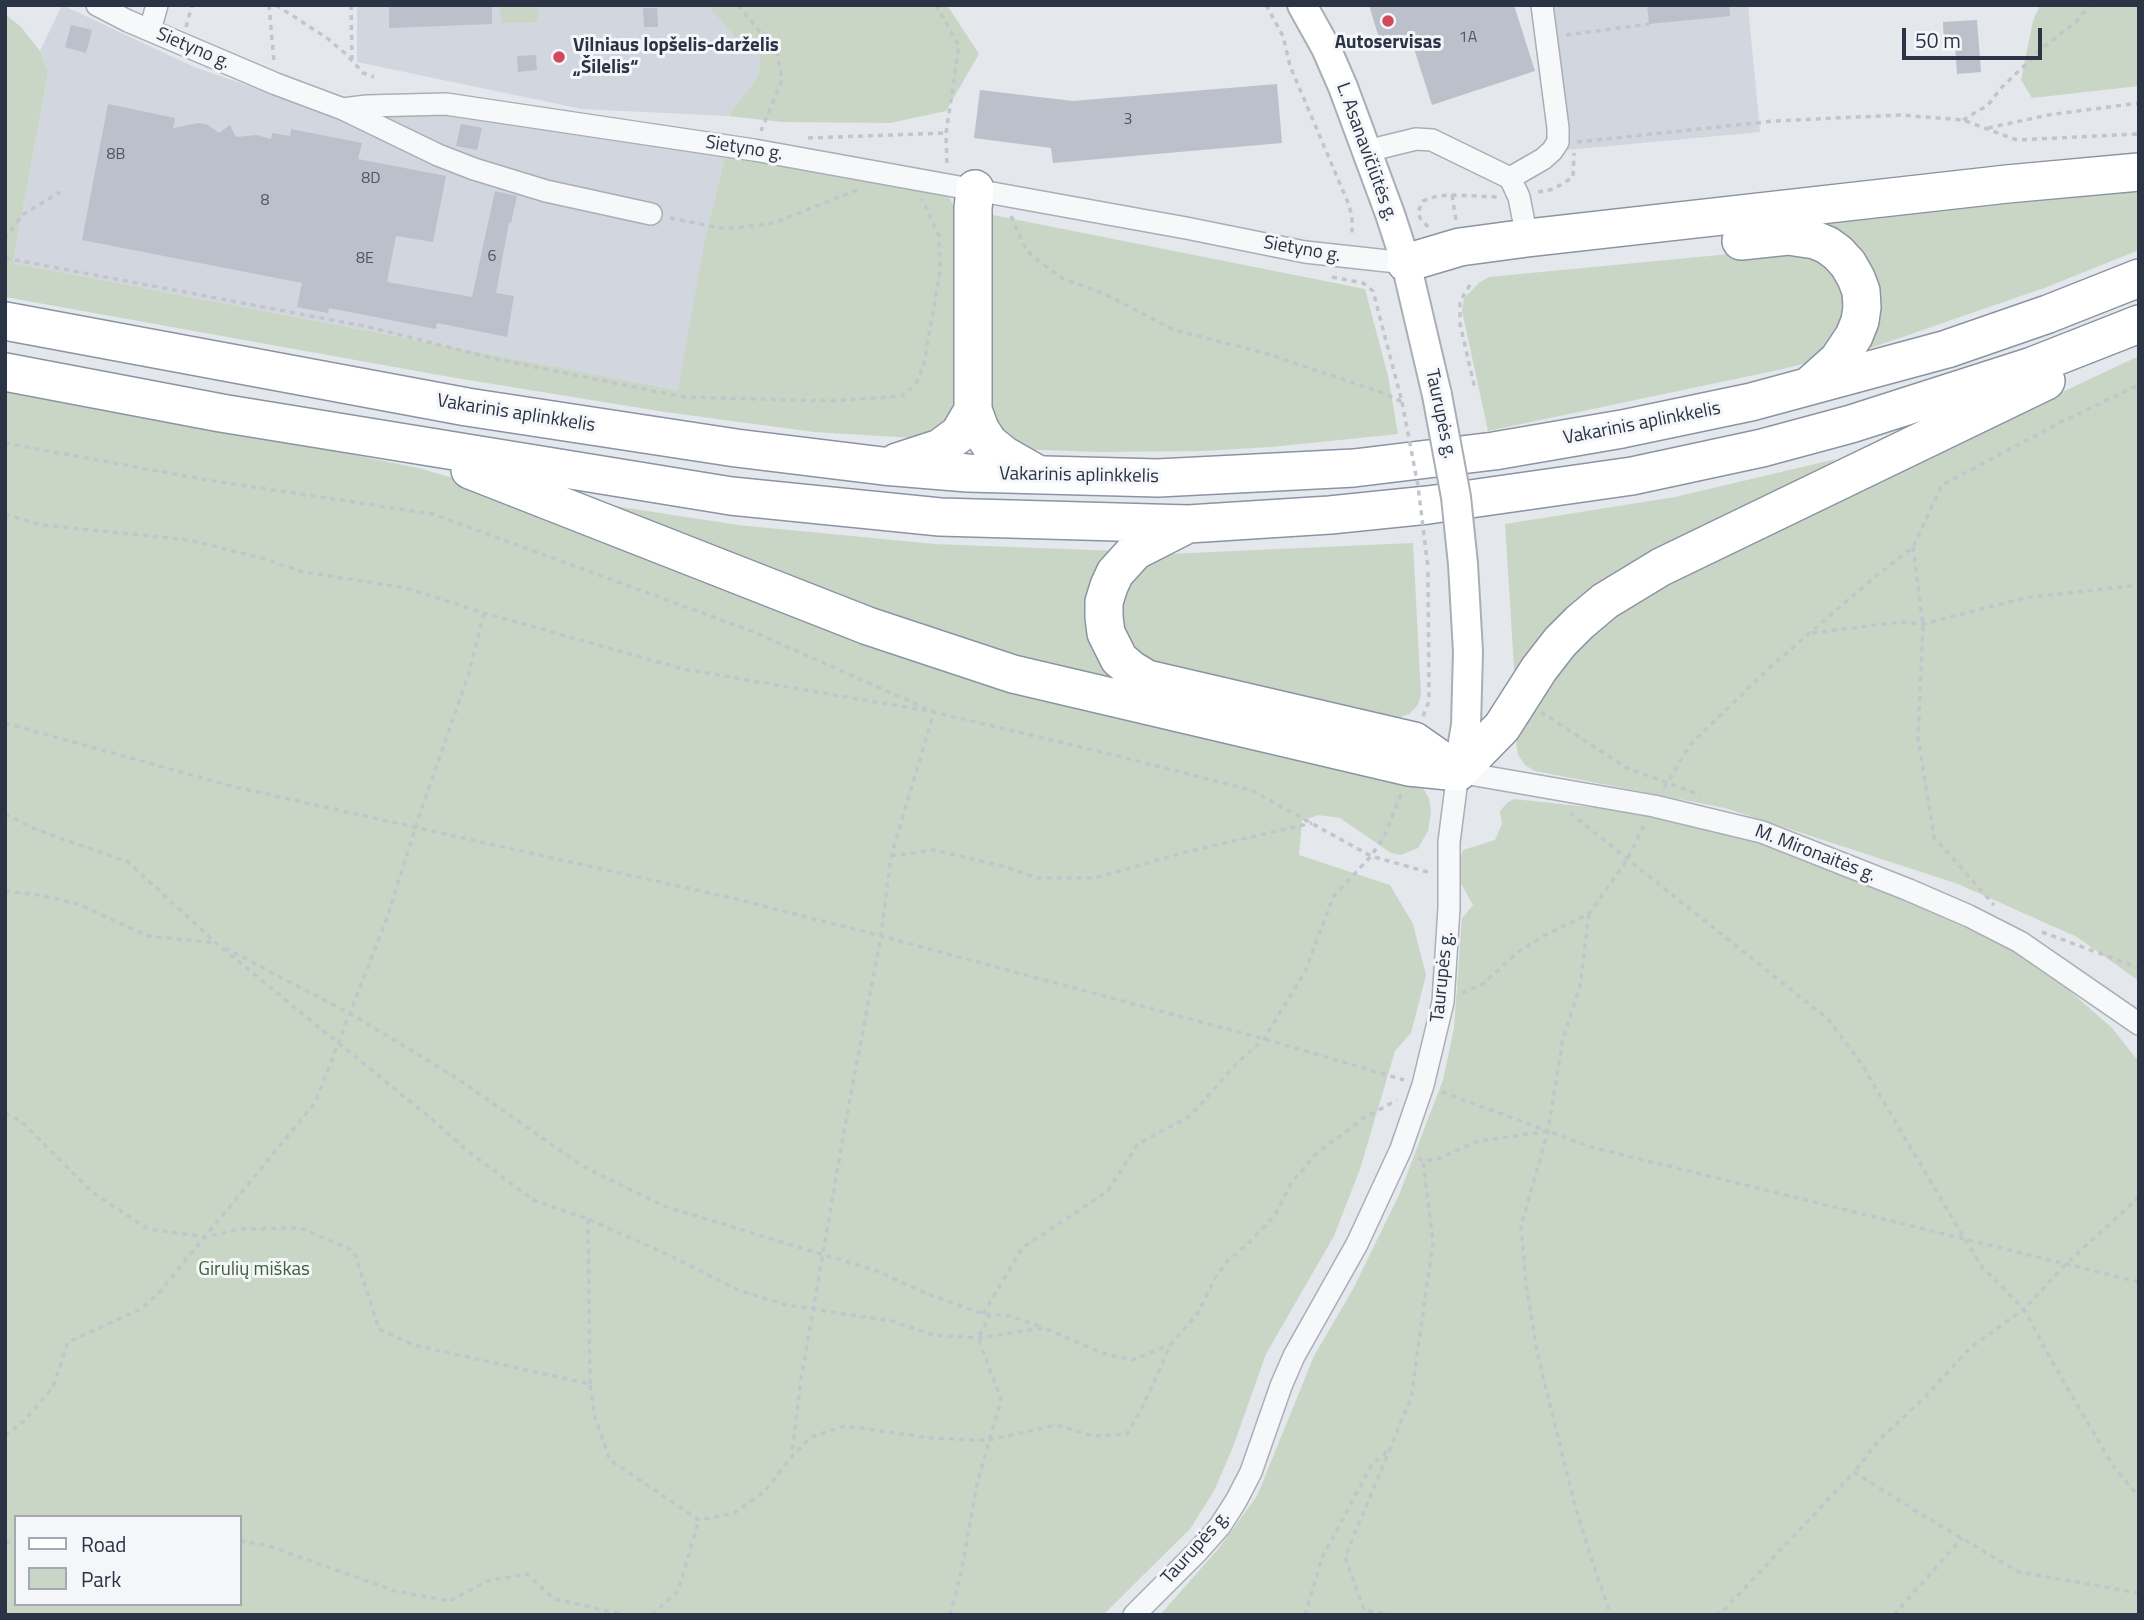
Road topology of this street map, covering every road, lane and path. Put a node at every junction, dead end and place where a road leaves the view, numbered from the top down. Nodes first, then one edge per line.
1 (97, 5) edge
2 (157, 5) edge
3 (269, 5) edge
4 (276, 5) edge
5 (351, 5) edge
6 (738, 5) edge
7 (936, 5) edge
8 (1266, 5) edge
9 (1302, 5) edge
10 (1542, 5) edge
11 (2090, 5) edge
12 (1649, 24) dead end
13 (150, 30) junction
14 (1546, 38) junction
15 (352, 61) junction
16 (274, 63) dead end
17 (374, 77) dead end
18 (2139, 103) edge
19 (343, 109) junction
20 (1963, 120) junction
21 (1986, 128) junction
22 (946, 133) junction
23 (2139, 134) edge
24 (805, 138) dead end
25 (1558, 142) junction
26 (754, 149) junction
27 (1367, 151) junction
28 (2139, 173) edge
29 (901, 175) junction
30 (1510, 178) junction
31 (961, 186) junction
32 (60, 192) dead end
33 (1451, 195) dead end
34 (1011, 214) dead end
35 (651, 215) joint
36 (1458, 232) dead end
37 (1350, 233) dead end
38 (1527, 238) junction
39 (5, 239) edge
40 (5, 258) edge
41 (1406, 263) junction
42 (2139, 278) edge
43 (1363, 283) dead end
44 (1470, 285) dead end
45 (5, 321) edge
46 (2139, 325) edge
47 (5, 372) edge
48 (2139, 385) edge
49 (1809, 386) junction
50 (1475, 389) dead end
51 (1402, 402) junction
52 (973, 410) junction
53 (5, 443) edge
54 (407, 445) junction
55 (883, 466) junction
56 (1041, 476) junction
57 (5, 514) edge
58 (1188, 524) junction
59 (1913, 547) junction
60 (2139, 585) edge
61 (484, 613) junction
62 (1923, 624) junction
63 (1810, 633) junction
64 (1520, 698) junction
65 (934, 712) junction
66 (5, 723) edge
67 (1411, 754) junction
68 (1458, 772) junction
69 (1538, 786) junction
70 (1654, 806) junction
71 (5, 814) edge
72 (1312, 823) junction
73 (416, 826) junction
74 (891, 856) junction
75 (1371, 856) junction
76 (1627, 860) junction
77 (1449, 877) junction
78 (5, 891) edge
79 (1997, 908) dead end
80 (1589, 914) junction
81 (881, 936) junction
82 (216, 943) junction
83 (1443, 1002) junction
84 (351, 1014) junction
85 (2139, 1024) edge
86 (1264, 1038) junction
87 (339, 1043) junction
88 (1423, 1085) junction
89 (5, 1113) edge
90 (1548, 1130) junction
91 (1401, 1149) junction
92 (1423, 1161) junction
93 (2139, 1197) edge
94 (588, 1219) junction
95 (206, 1237) junction
96 (1964, 1238) junction
97 (822, 1254) junction
98 (2066, 1264) junction
99 (2139, 1282) edge
100 (814, 1309) junction
101 (2024, 1309) junction
102 (983, 1314) junction
103 (990, 1316) junction
104 (1044, 1328) junction
105 (978, 1338) junction
106 (1171, 1344) junction
107 (590, 1384) junction
108 (5, 1436) edge
109 (989, 1440) junction
110 (1390, 1448) junction
111 (792, 1455) junction
112 (1854, 1472) junction
113 (2139, 1497) edge
114 (699, 1520) junction
115 (1962, 1538) junction
116 (242, 1541) edge
117 (2139, 1593) edge
118 (627, 1615) edge
119 (652, 1615) edge
120 (950, 1615) edge
121 (1134, 1615) edge
122 (1305, 1615) edge
123 (1393, 1615) edge
124 (1611, 1615) edge
125 (1715, 1615) edge
126 (1894, 1615) edge

1 - 13 street, Sietyno g.
2 - 13 street
3 - 16 path
4 - 15 path
5 - 15 path
6 - 26 path
7 - 22 path
8 - 37 path
9 - 27 main road, L. Asanavičiūtės g.
10 - 14 street
11 - 20 path
12 - 14 path
13 - 19 street, Sietyno g.
14 - 25 street
15 - 17 path
18 - 21 path
19 - 26 street, Sietyno g.
19 - 35 street
20 - 21 path
20 - 25 path
21 - 23 path
22 - 24 path
22 - 31 path
25 - 30 street
26 - 29 street, Sietyno g.
27 - 30 street
27 - 41 main road, L. Asanavičiūtės g.
28 - 38 highway
29 - 31 street, Sietyno g.
29 - 35 path
29 - 40 path
30 - 38 street
31 - 41 street, Sietyno g.
31 - 52 highway
32 - 39 path
33 - 36 path
34 - 51 path
38 - 41 highway
41 - 49 highway
41 - 68 main road, Taurupės g., bridge
42 - 49 highway, Vakarinis aplinkkelis
43 - 51 path
44 - 50 path
45 - 55 highway, Vakarinis aplinkkelis
46 - 58 highway
46 - 64 highway
47 - 54 highway
48 - 59 path
49 - 56 highway, Vakarinis aplinkkelis
51 - 67 path, bridge
52 - 55 highway
52 - 56 highway
53 - 65 path
54 - 58 highway
54 - 67 highway
55 - 56 highway, Vakarinis aplinkkelis
57 - 61 path
58 - 67 highway
59 - 62 path
59 - 63 path
60 - 62 path
61 - 65 path
61 - 73 path
62 - 63 path
62 - 79 path
63 - 64 path
64 - 68 highway
65 - 72 path
65 - 74 path
66 - 73 path
67 - 68 highway
67 - 75 path
68 - 69 street, M. Mironaitės g.
68 - 77 street, Taurupės g.
69 - 70 street, M. Mironaitės g.
69 - 76 path
70 - 76 path
70 - 85 street, M. Mironaitės g.
71 - 82 path
72 - 74 path
72 - 75 path
73 - 81 path
73 - 84 path
74 - 81 path
75 - 77 path
75 - 86 path
76 - 80 path
76 - 96 path
77 - 83 street, Taurupės g.
78 - 82 path
80 - 83 path
80 - 90 path
81 - 86 path
81 - 97 path
82 - 84 path
82 - 87 path
83 - 88 street, Taurupės g.
84 - 87 path
84 - 97 path
86 - 88 path
86 - 102 path
87 - 94 path
87 - 95 path
88 - 90 path
88 - 91 street, Taurupės g.
88 - 106 path
89 - 95 path
90 - 92 path
90 - 96 path
90 - 124 path
91 - 92 path
91 - 121 street, Taurupės g.
92 - 110 path
93 - 98 path
94 - 100 path
94 - 107 path
95 - 107 path
95 - 108 path
96 - 98 path
96 - 101 path
97 - 100 path
97 - 102 path
98 - 99 path
98 - 101 path
100 - 105 path
100 - 111 path
101 - 112 path
101 - 113 path
102 - 103 path
103 - 104 path
103 - 105 path
104 - 105 path
104 - 106 path
105 - 109 path
106 - 109 path
107 - 114 path
109 - 111 path
109 - 120 path
110 - 122 path
110 - 123 path
111 - 114 path
112 - 115 path
112 - 125 path
114 - 119 path
115 - 117 path
115 - 126 path
116 - 118 path

